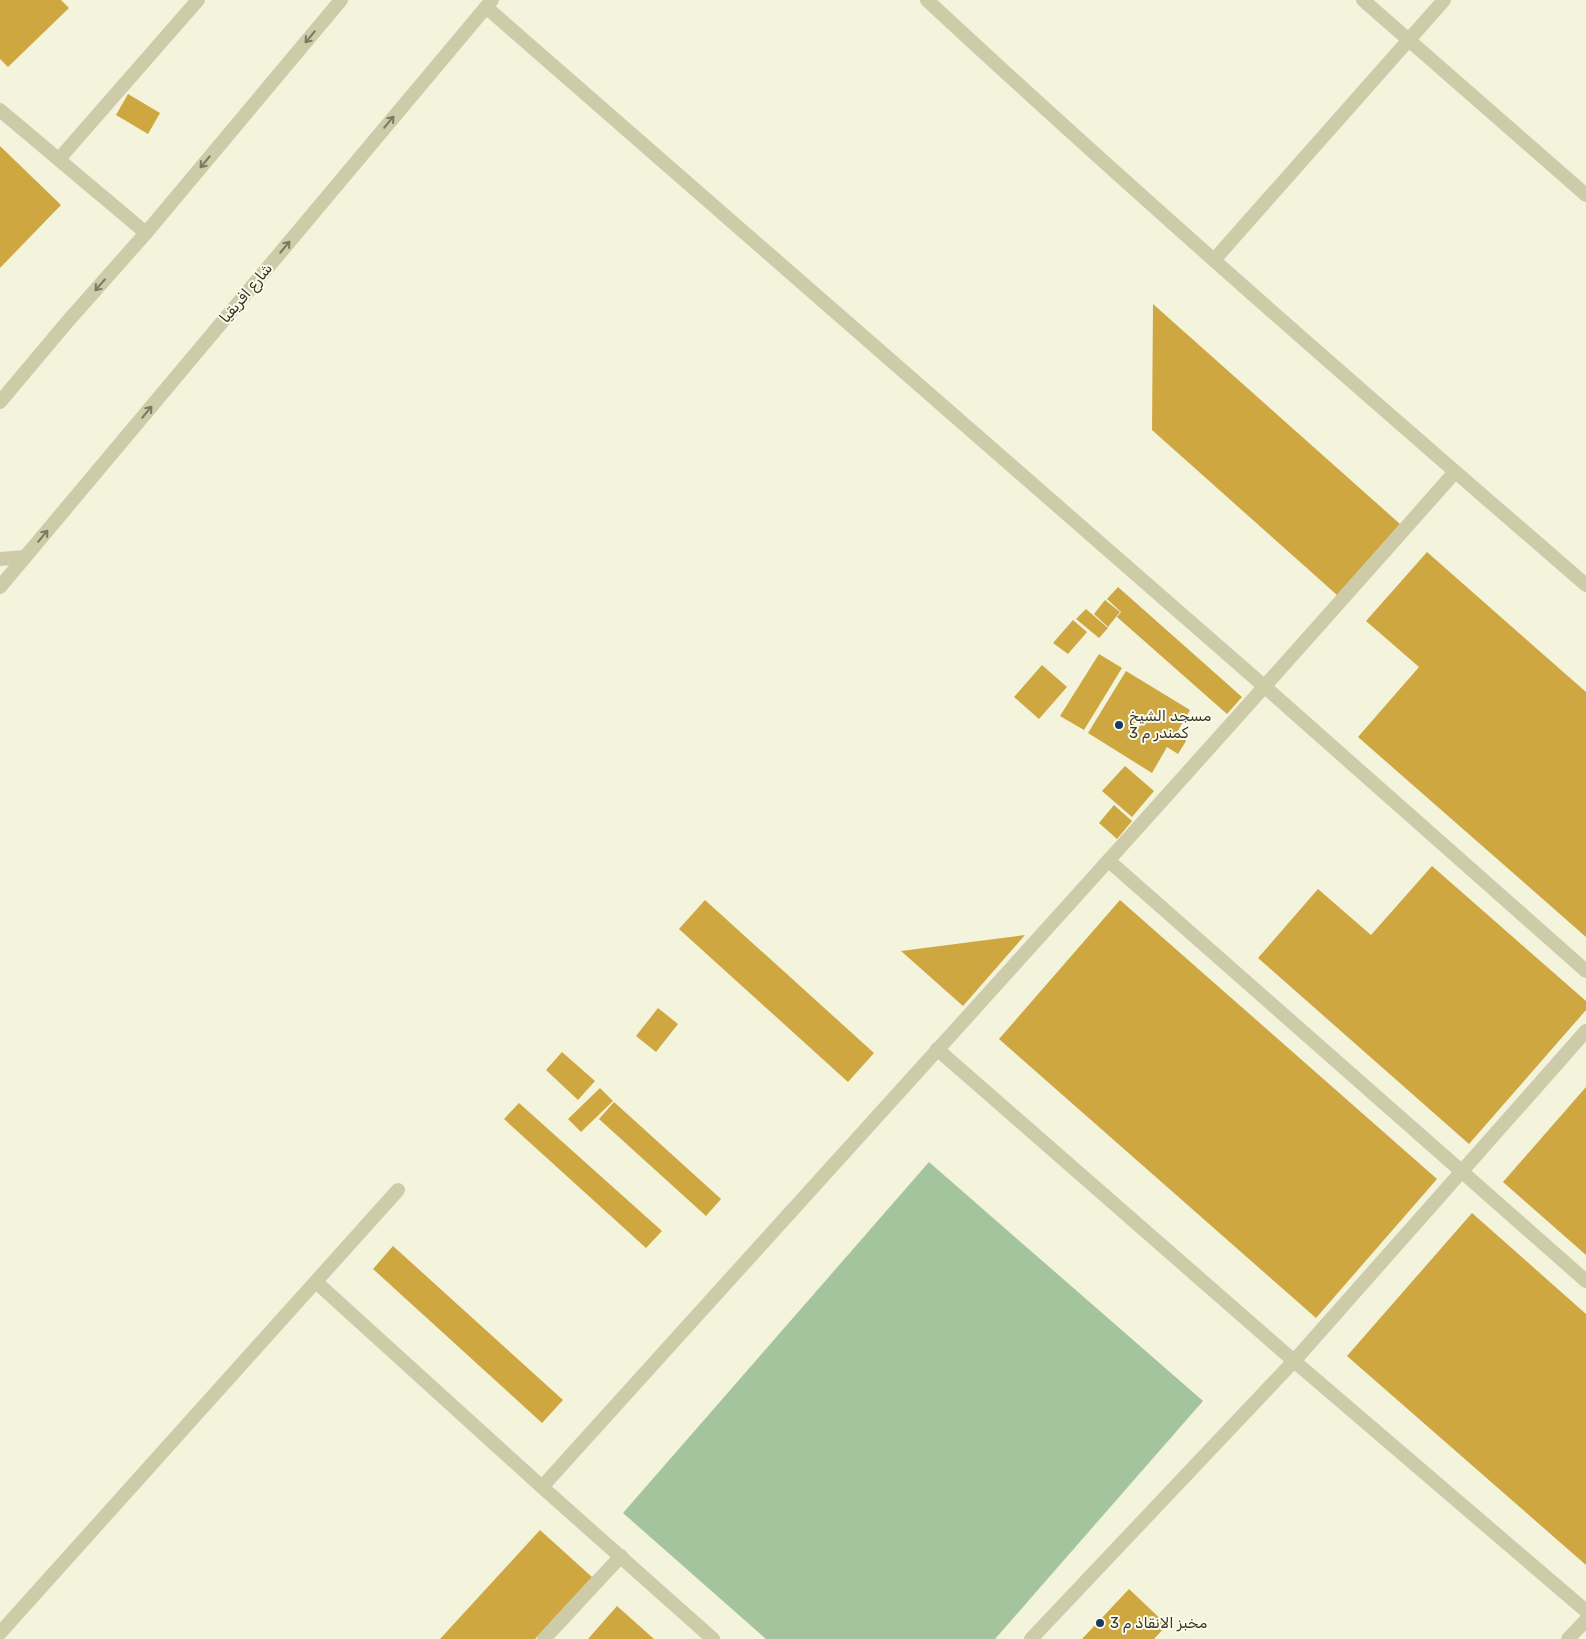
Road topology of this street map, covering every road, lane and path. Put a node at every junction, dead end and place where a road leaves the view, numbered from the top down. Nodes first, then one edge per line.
1 (198, 0) edge
2 (341, 0) edge
3 (927, 0) edge
4 (1363, 0) edge
5 (1444, 0) edge
6 (489, 4) edge
7 (1408, 40) junction
8 (0, 110) edge
9 (59, 159) junction
10 (1586, 195) edge
11 (146, 233) junction
12 (1214, 260) junction
13 (0, 402) edge
14 (1455, 472) junction
15 (25, 557) junction
16 (0, 559) edge
17 (1586, 585) edge
18 (0, 587) edge
19 (1265, 687) junction
20 (1110, 861) junction
21 (1586, 971) edge
22 (1586, 1031) edge
23 (937, 1049) junction
24 (1462, 1172) junction
25 (398, 1190) dead end
26 (1586, 1281) edge
27 (316, 1282) junction
28 (1294, 1361) junction
29 (542, 1487) junction
30 (621, 1556) junction
31 (1586, 1610) edge
32 (1586, 1620) edge
33 (0, 1633) edge
34 (544, 1639) edge
35 (713, 1639) edge
36 (1031, 1639) edge
37 (1568, 1639) edge

1 - 9 street
2 -> 11 street
3 - 12 street
4 - 7 street
5 - 7 street
15 -> 6 street, شارع افريقيا
6 - 19 street
7 - 10 street
7 - 12 street
8 - 9 street
9 - 11 street
11 -> 13 street
12 - 14 street
14 - 17 street
14 - 19 street
15 - 16 street
15 - 18 street, شارع افريقيا
19 - 20 street
19 - 21 street
20 - 23 street
20 - 24 street
22 - 24 street
23 - 28 street
23 - 29 street
24 - 26 street
24 - 28 street
25 - 27 street
27 - 29 street
27 - 33 street
28 - 31 street
28 - 36 street
29 - 30 street
30 - 34 street
30 - 35 street
32 - 37 street

